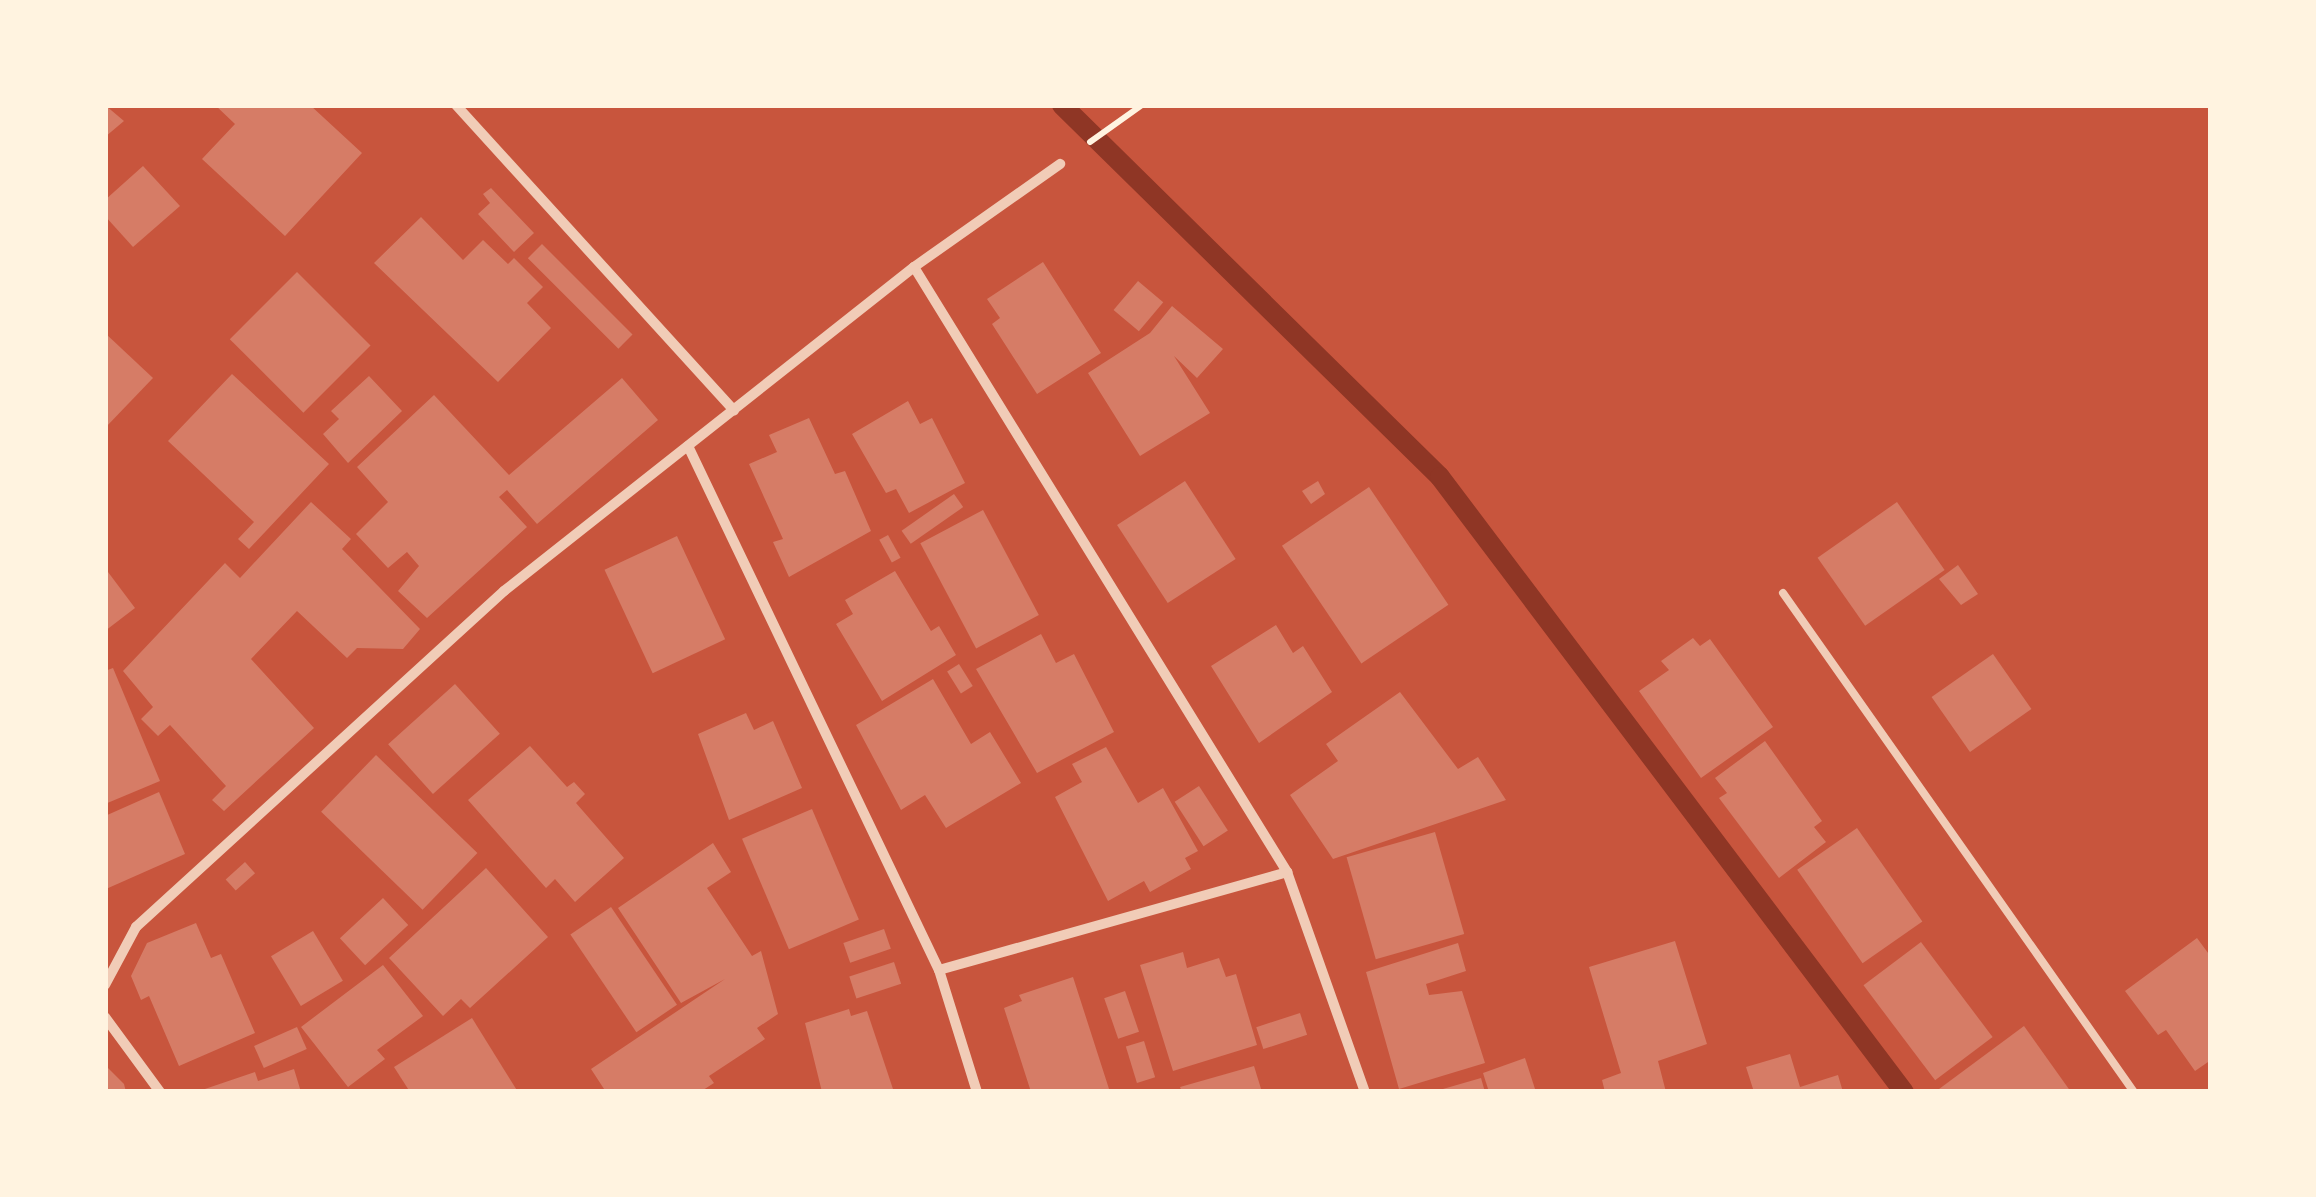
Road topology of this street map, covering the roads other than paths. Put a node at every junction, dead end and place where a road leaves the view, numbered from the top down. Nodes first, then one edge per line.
1 (456, 105) edge
2 (1060, 164) road end
3 (914, 267) junction
4 (734, 410) junction
5 (688, 446) junction
6 (1784, 594) dead end
7 (1286, 872) junction
8 (939, 970) junction
9 (105, 985) edge
10 (105, 1018) edge
11 (160, 1092) edge
12 (977, 1092) edge
13 (1365, 1092) edge
14 (2134, 1092) edge

1 - 4 street
2 - 3 street
3 - 4 street
3 - 7 street
4 - 5 street
5 - 8 street
5 - 9 street
6 - 14 lane
7 - 8 street
7 - 13 street
8 - 12 street
10 - 11 street

